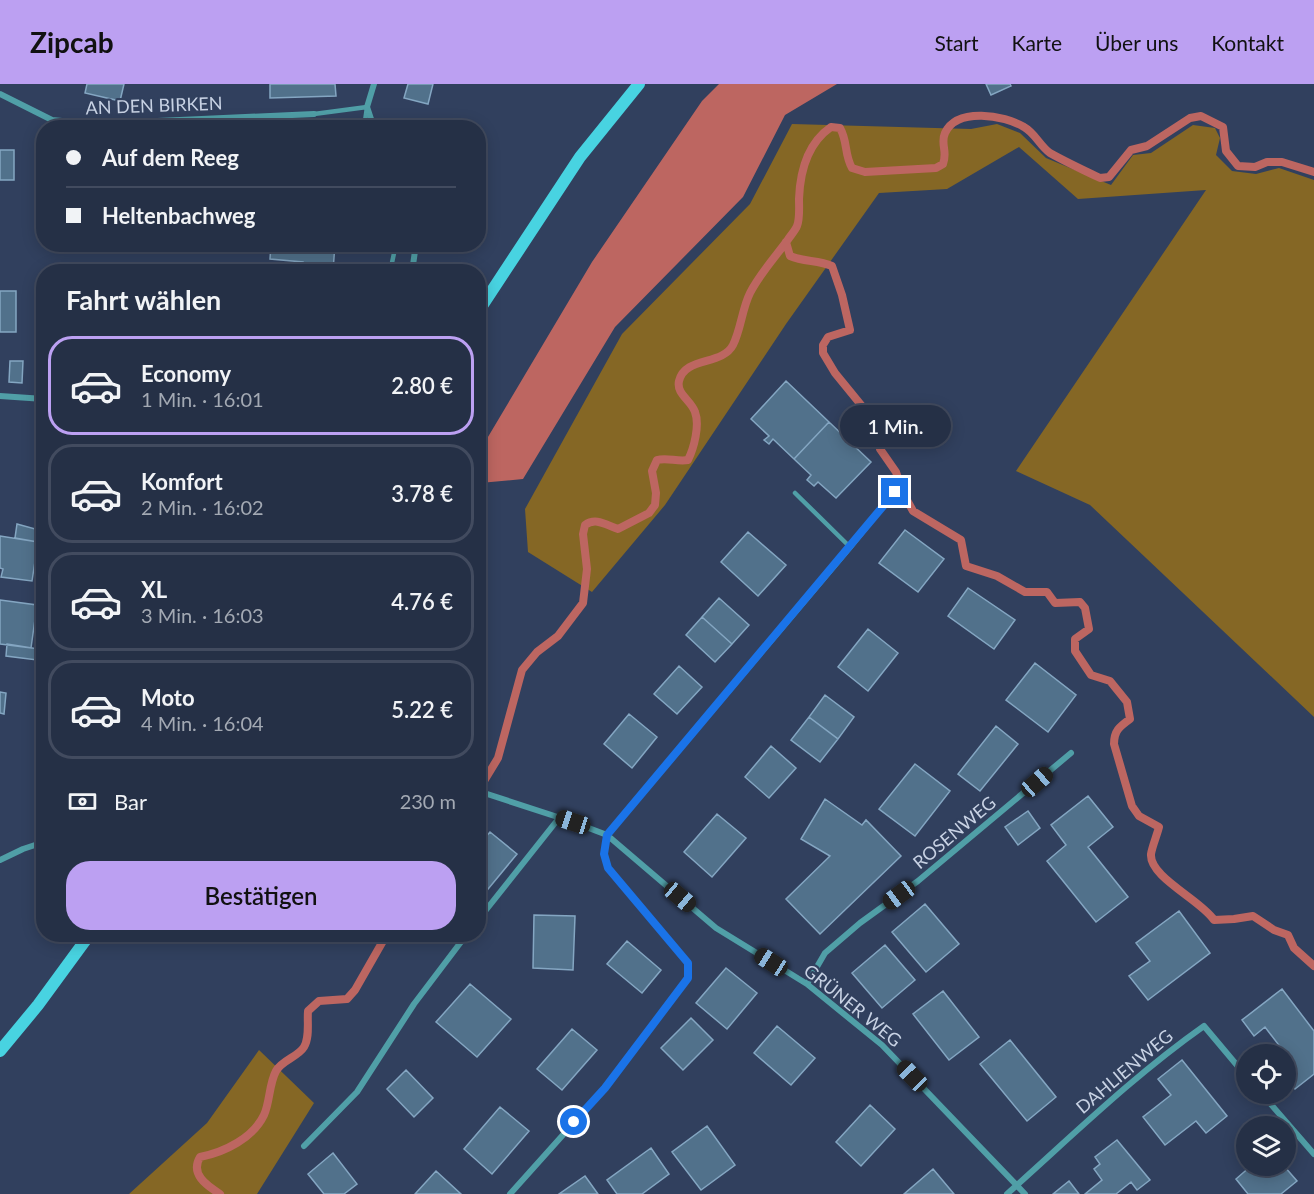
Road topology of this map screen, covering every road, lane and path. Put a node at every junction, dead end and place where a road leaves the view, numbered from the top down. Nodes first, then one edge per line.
1 (374, 84) edge
2 (639, 84) edge
3 (0, 94) edge
4 (367, 107) junction
5 (314, 114) joint
6 (52, 120) edge
7 (181, 120) edge
8 (365, 120) edge
9 (371, 120) edge
10 (486, 300) edge
11 (0, 396) edge
12 (36, 398) edge
13 (905, 479) dead end
14 (795, 493) dead end
15 (850, 547) junction
16 (1071, 753) dead end
17 (486, 793) edge
18 (559, 818) junction
19 (607, 835) junction
20 (36, 846) edge
21 (0, 861) edge
22 (486, 910) edge
23 (84, 942) edge
24 (461, 942) edge
25 (807, 984) junction
26 (0, 1051) edge
27 (1236, 1064) edge
28 (1271, 1104) edge
29 (304, 1146) dead end
30 (1314, 1154) edge
31 (1017, 1185) junction
32 (510, 1194) edge
33 (1006, 1194) edge
34 (1024, 1194) edge

1 - 4 street
2 - 10 main road
3 - 6 street, AN DEN BIRKEN
4 - 5 lane
4 - 8 lane
4 - 9 street
5 - 7 street, AN DEN BIRKEN
11 - 12 street
13 - 15 street
14 - 15 lane
15 - 19 street
16 - 25 street, ROSENWEG
17 - 18 street, GRÜNER WEG
18 - 19 street, GRÜNER WEG
18 - 22 street
19 - 25 street, GRÜNER WEG
19 - 32 street
20 - 21 street
23 - 26 main road
24 - 29 street
25 - 31 street, GRÜNER WEG
27 - 31 street, DAHLIENWEG
28 - 30 street
31 - 33 street
31 - 34 street, GRÜNER WEG

